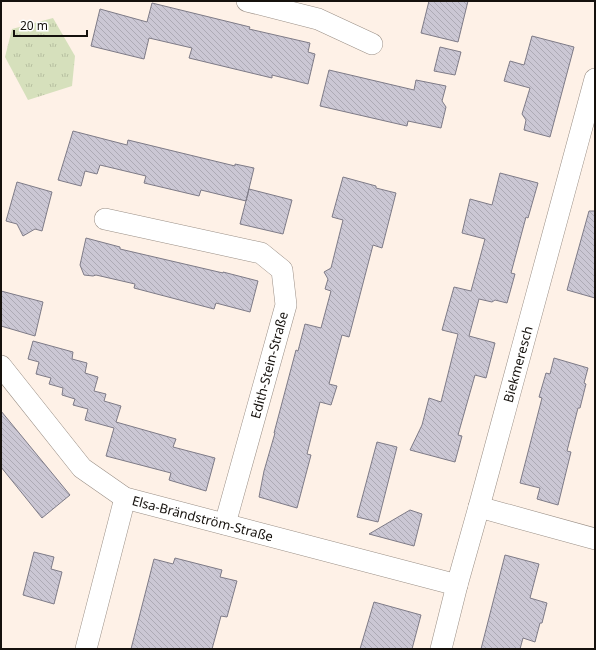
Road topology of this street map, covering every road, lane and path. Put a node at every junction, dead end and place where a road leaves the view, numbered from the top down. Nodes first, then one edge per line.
1 (246, 1) edge
2 (372, 44) dead end
3 (595, 79) edge
4 (105, 219) dead end
5 (1, 366) edge
6 (125, 498) junction
7 (480, 507) junction
8 (226, 524) junction
9 (595, 539) edge
10 (457, 585) junction
11 (86, 649) edge
12 (441, 649) edge

1 - 2 street
3 - 7 street, Biekmeresch
4 - 8 street, Edith-Stein-Straße
5 - 6 street, Elsa-Brändström-Straße
6 - 8 street, Elsa-Brändström-Straße
6 - 11 street
7 - 9 street
7 - 10 street, Biekmeresch
8 - 10 street, Elsa-Brändström-Straße
10 - 12 street, Biekmeresch

